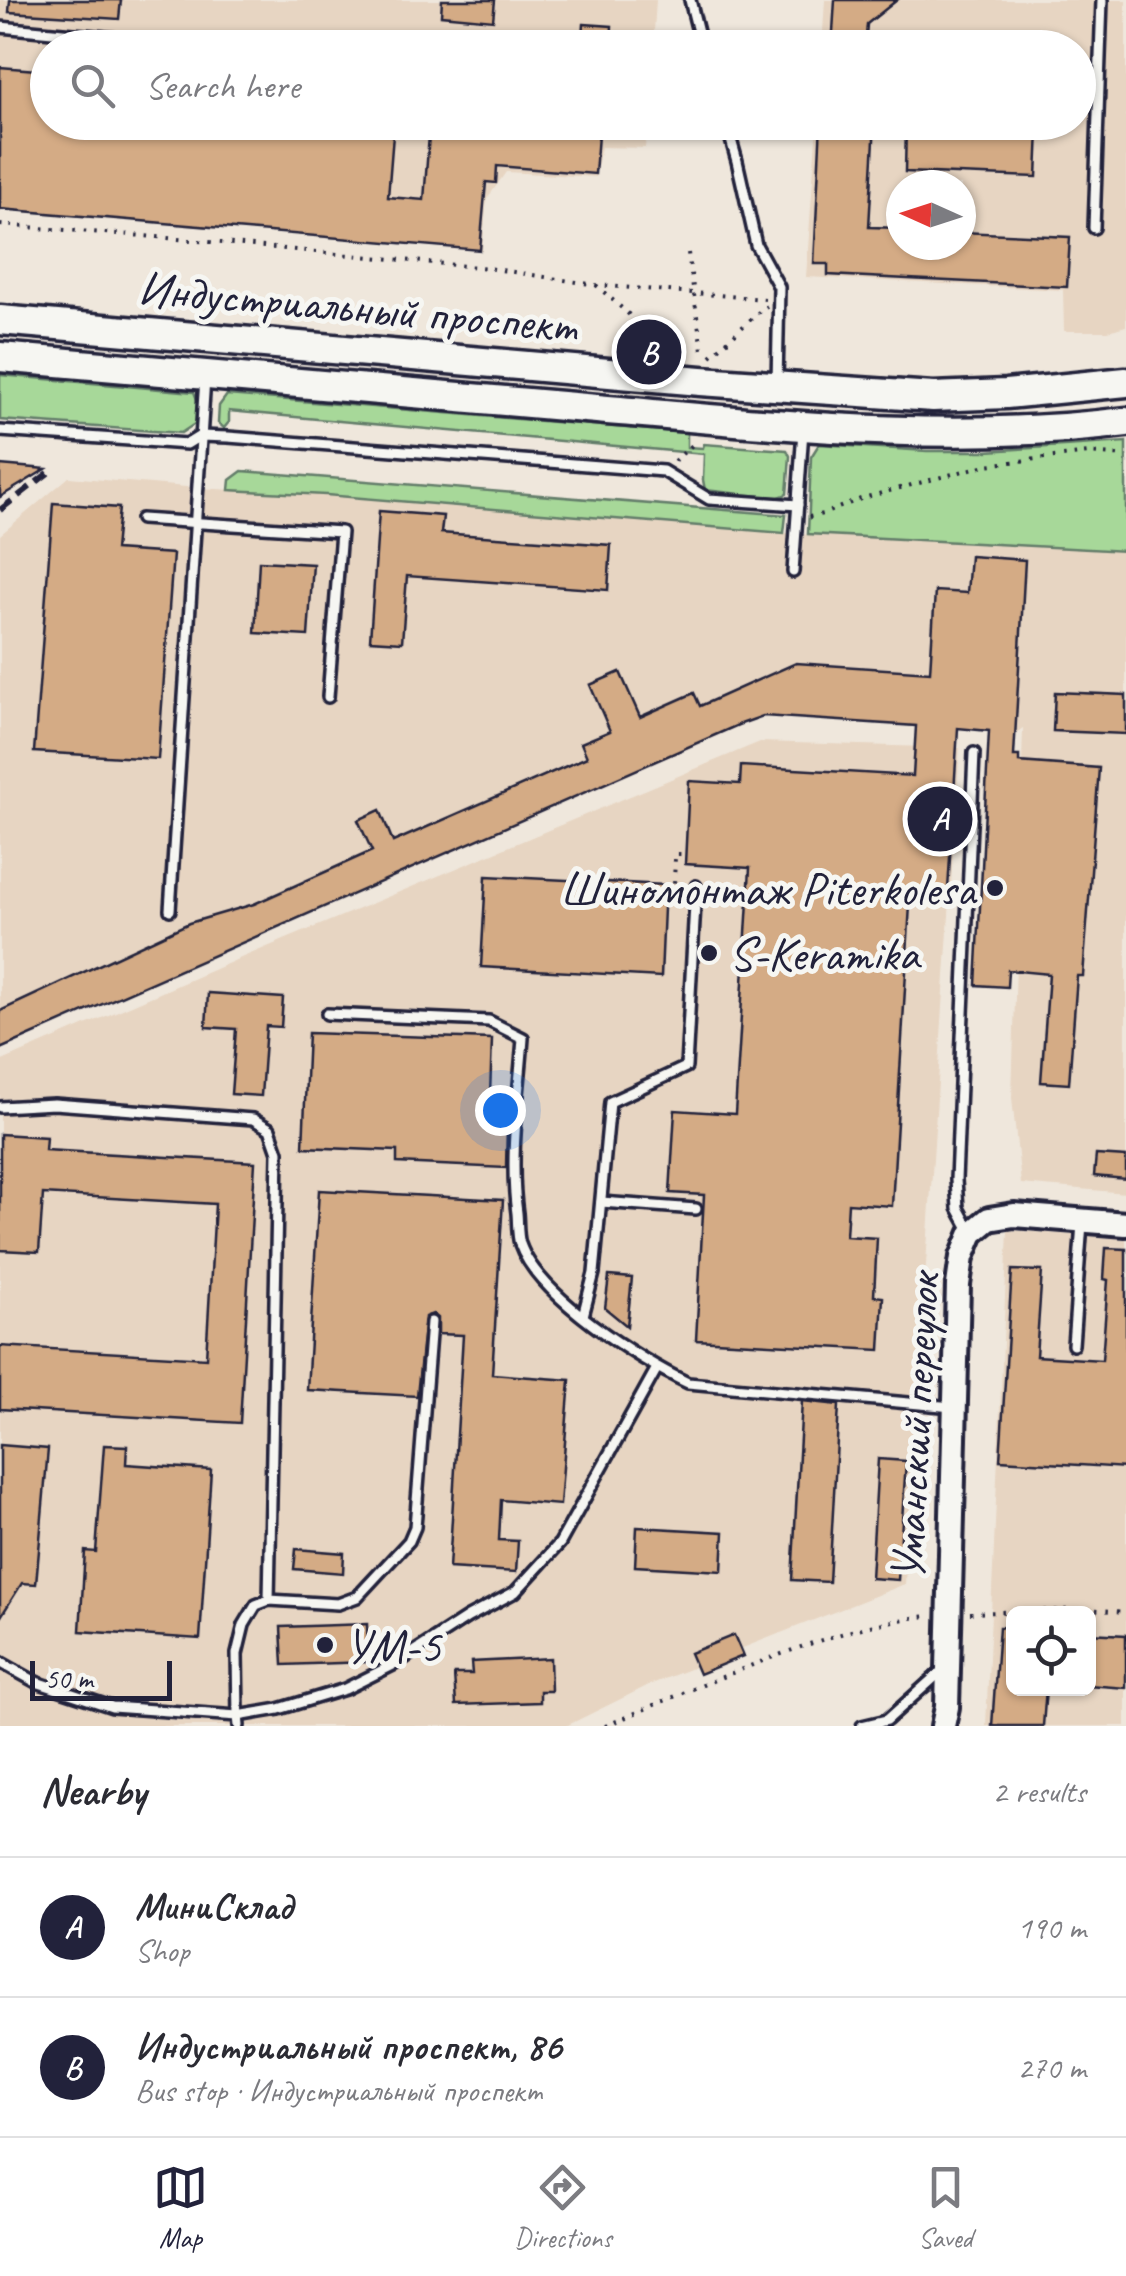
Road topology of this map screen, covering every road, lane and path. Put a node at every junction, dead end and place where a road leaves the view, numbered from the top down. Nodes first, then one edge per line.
1 (690, 0) edge
2 (1102, 0) edge
3 (0, 27) edge
4 (32, 30) edge
5 (698, 30) edge
6 (732, 140) edge
7 (0, 225) edge
8 (1094, 228) dead end
9 (688, 253) dead end
10 (596, 284) junction
11 (693, 293) junction
12 (780, 301) junction
13 (0, 320) edge
14 (668, 354) dead end
15 (703, 356) dead end
16 (711, 356) dead end
17 (0, 357) edge
18 (206, 374) junction
19 (1126, 382) edge
20 (777, 386) junction
21 (1126, 422) edge
22 (803, 426) junction
23 (0, 431) edge
24 (200, 436) junction
25 (698, 440) dead end
26 (1126, 456) edge
27 (664, 470) junction
28 (797, 511) junction
29 (141, 519) dead end
30 (196, 522) junction
31 (793, 572) dead end
32 (328, 697) dead end
33 (974, 753) dead end
34 (685, 854) dead end
35 (696, 886) joint
36 (170, 910) dead end
37 (327, 1014) dead end
38 (0, 1106) edge
39 (601, 1202) junction
40 (696, 1208) dead end
41 (1082, 1220) junction
42 (1126, 1224) edge
43 (972, 1232) junction
44 (583, 1316) junction
45 (430, 1322) dead end
46 (1073, 1345) dead end
47 (657, 1368) junction
48 (954, 1407) junction
49 (269, 1600) junction
50 (1126, 1612) edge
51 (948, 1614) junction
52 (0, 1662) edge
53 (948, 1666) junction
54 (239, 1721) edge
55 (886, 1723) edge
56 (605, 1726) edge
57 (862, 1726) edge
58 (944, 1726) edge

1 - 5 lane
2 - 8 lane
3 - 4 lane
6 - 12 lane
7 - 10 path
9 - 11 path
10 - 11 path
10 - 14 path
11 - 12 path
11 - 15 path
12 - 16 path
12 - 20 lane
13 - 20 main road, Индустриальный проспект
17 - 18 main road, Индустриальный проспект
18 - 22 main road, Индустриальный проспект
18 - 24 lane
19 - 20 main road, Индустриальный проспект
21 - 22 main road, Индустриальный проспект
22 - 28 lane
23 - 24 lane
24 - 27 lane
24 - 30 lane
25 - 27 path
26 - 28 path
27 - 28 lane
28 - 31 lane
29 - 30 lane
30 - 32 lane
30 - 36 lane
33 - 43 lane
34 - 35 path
35 - 39 lane
37 - 44 lane
38 - 49 lane
39 - 40 lane
39 - 44 lane
41 - 42 street, Уманский переулок
41 - 43 street, Уманский переулок
41 - 46 lane
43 - 48 street, Уманский переулок
44 - 47 lane
45 - 49 lane
47 - 48 lane
47 - 54 lane
48 - 51 street, Уманский переулок
49 - 54 lane
50 - 51 path
51 - 53 street, Уманский переулок
51 - 56 path
52 - 54 lane
53 - 55 lane
53 - 58 street, Уманский переулок
55 - 57 lane

